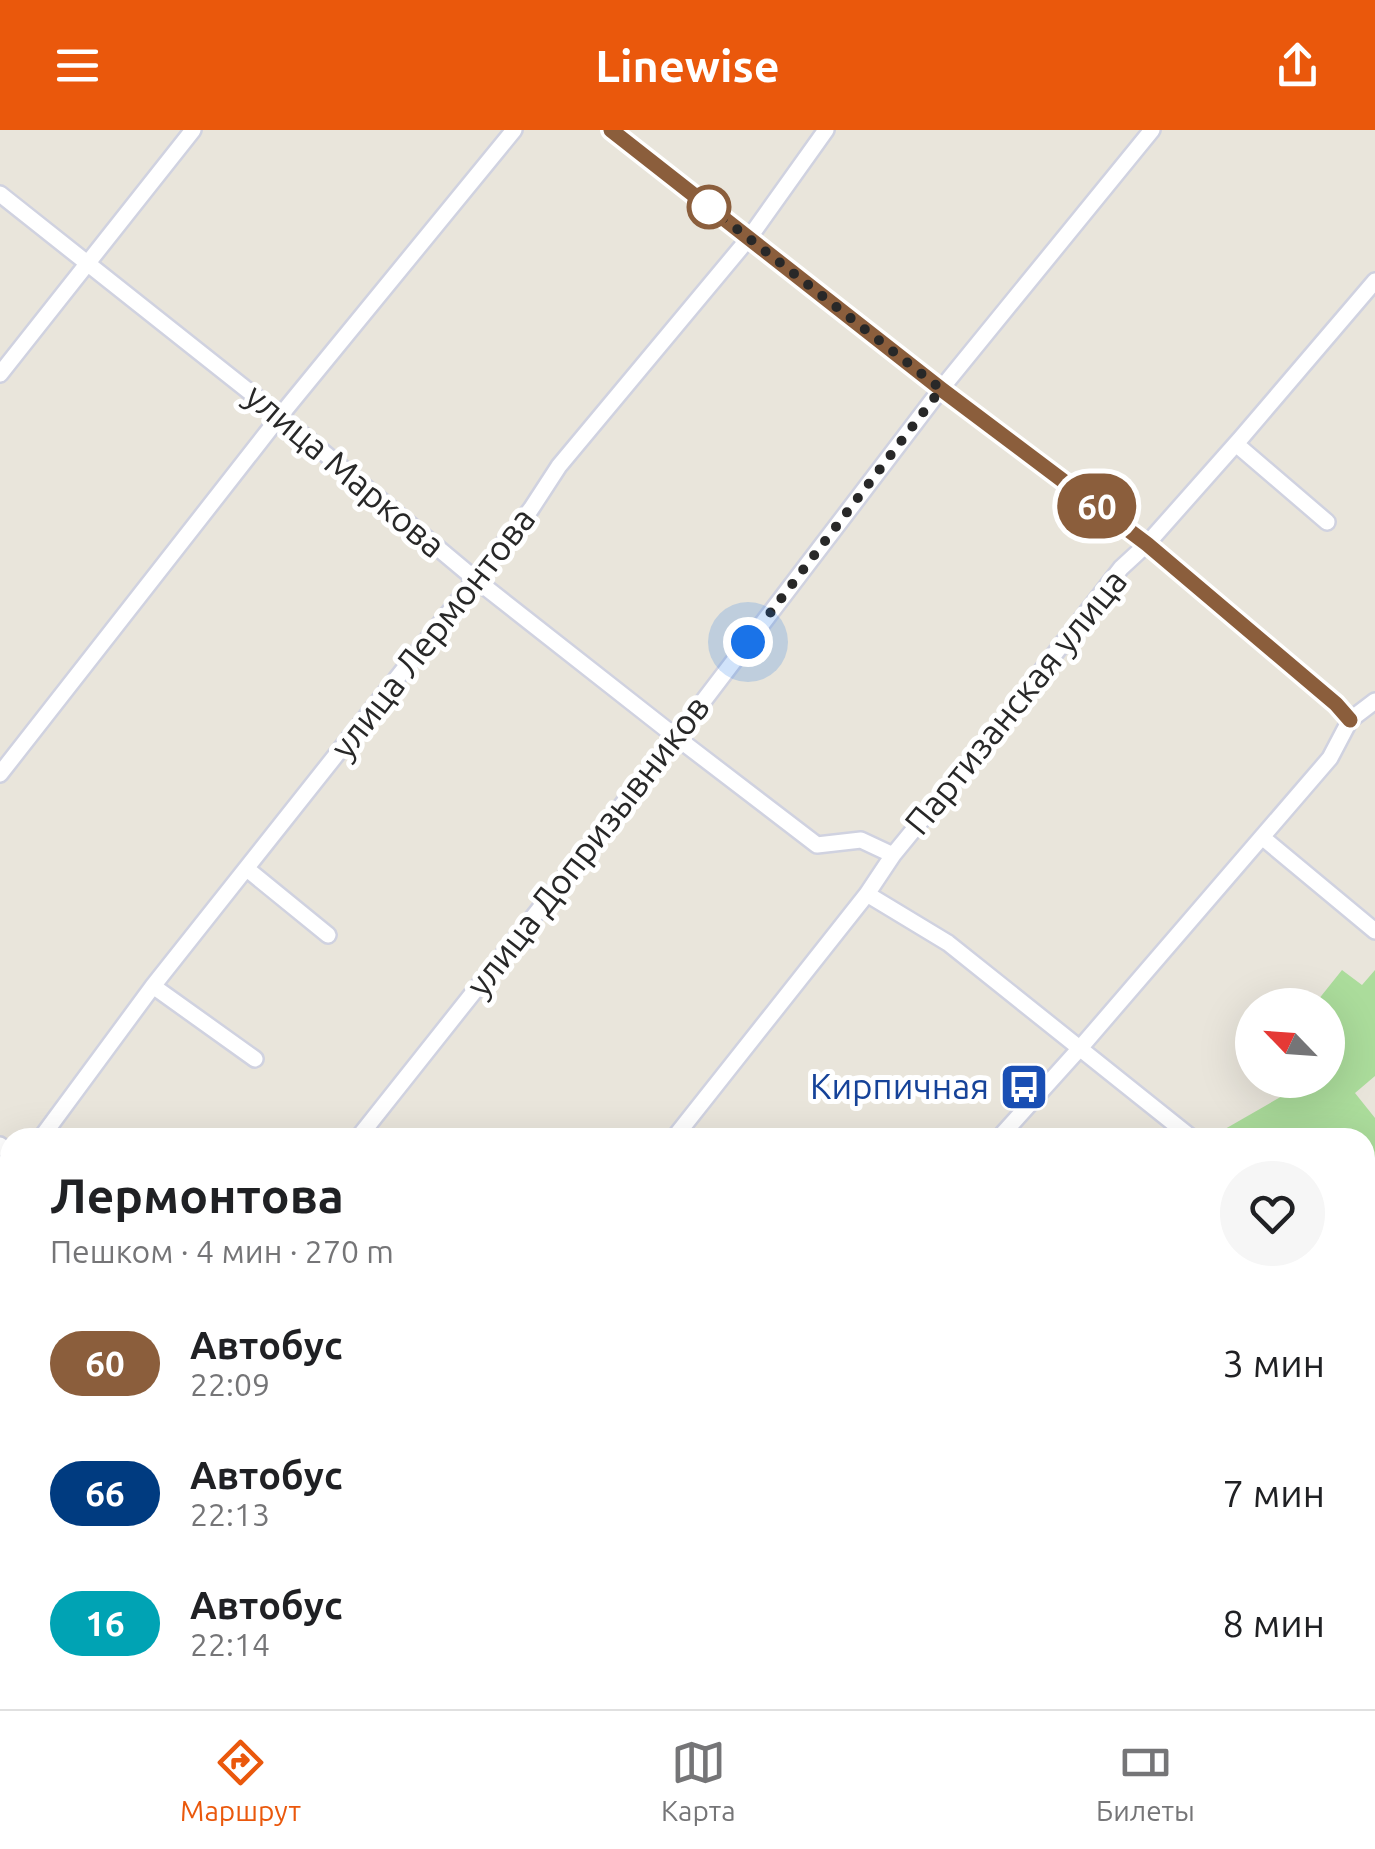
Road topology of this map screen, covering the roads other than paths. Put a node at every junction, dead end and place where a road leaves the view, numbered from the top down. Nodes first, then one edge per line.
1 (193, 130) edge
2 (514, 130) edge
3 (611, 130) edge
4 (826, 130) edge
5 (1152, 130) edge
6 (0, 194) edge
7 (749, 238) junction
8 (86, 263) junction
9 (1375, 280) edge
10 (0, 374) edge
11 (941, 389) junction
12 (280, 416) junction
13 (1236, 444) junction
14 (1327, 522) dead end
15 (1147, 544) junction
16 (475, 579) junction
17 (1375, 700) edge
18 (1350, 720) junction
19 (676, 738) junction
20 (0, 774) edge
21 (1262, 837) junction
22 (893, 855) junction
23 (247, 869) junction
24 (866, 894) junction
25 (1375, 931) edge
26 (328, 934) dead end
27 (153, 986) junction
28 (1081, 1047) junction
29 (255, 1059) dead end
30 (48, 1128) edge
31 (366, 1128) edge
32 (682, 1128) edge
33 (1008, 1128) edge
34 (1180, 1128) edge

1 - 8 street
2 - 12 street
3 - 7 street
4 - 7 street, улица Лермонтова
5 - 11 street, улица Допризывников
6 - 8 street, улица Маркова
7 - 11 street
7 - 16 street, улица Лермонтова
8 - 10 street
8 - 12 street, улица Маркова
9 - 13 street, Партизанская улица
11 - 15 street
11 - 19 street, улица Допризывников
12 - 16 street, улица Маркова
12 - 20 street
13 - 14 street
13 - 15 street, Партизанская улица
15 - 18 street
15 - 22 street, Партизанская улица
16 - 19 street, улица Маркова
16 - 23 street, улица Лермонтова
17 - 18 street
18 - 21 street
19 - 22 street, улица Маркова
19 - 31 street, улица Допризывников
21 - 25 street
21 - 28 street
22 - 24 street, Партизанская улица
23 - 26 street
23 - 27 street, улица Лермонтова
24 - 28 street
24 - 32 street, Партизанская улица
27 - 29 street
27 - 30 street, улица Лермонтова
28 - 33 street
28 - 34 street

